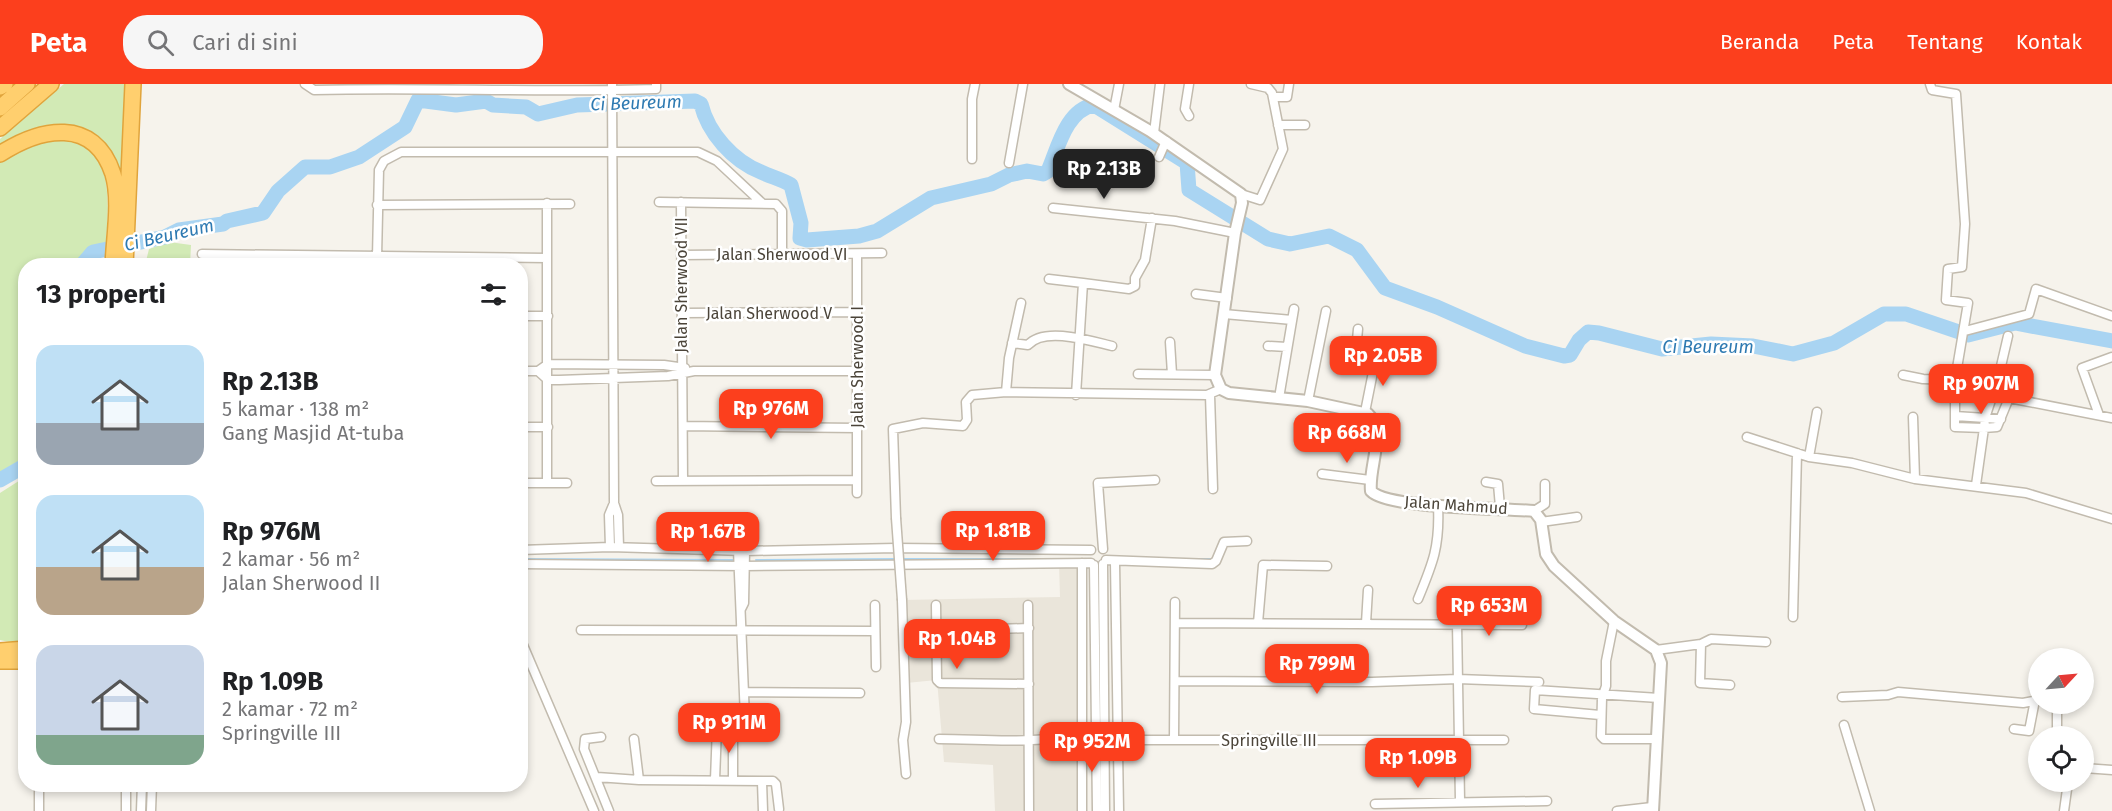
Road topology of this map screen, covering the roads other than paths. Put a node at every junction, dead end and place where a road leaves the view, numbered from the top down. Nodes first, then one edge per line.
1 (5, 84) edge
2 (27, 84) edge
3 (51, 84) edge
4 (133, 84) edge
5 (305, 84) edge
6 (656, 84) edge
7 (975, 84) edge
8 (1023, 84) edge
9 (1069, 84) edge
10 (1119, 84) edge
11 (1160, 84) edge
12 (1189, 84) edge
13 (1251, 84) edge
14 (1289, 84) edge
15 (1930, 84) edge
16 (403, 86) edge
17 (0, 87) edge
18 (560, 87) edge
19 (612, 91) edge
20 (1273, 97) junction
21 (0, 108) edge
22 (1114, 110) junction
23 (1189, 116) dead end
24 (1278, 125) junction
25 (1305, 125) dead end
26 (0, 128) edge
27 (1150, 135) junction
28 (612, 152) junction
29 (0, 154) edge
30 (972, 159) dead end
31 (1009, 163) dead end
32 (1241, 194) junction
33 (659, 202) dead end
34 (681, 202) junction
35 (547, 203) junction
36 (762, 203) junction
37 (570, 204) dead end
38 (377, 205) junction
39 (1053, 208) dead end
40 (1152, 218) junction
41 (121, 220) junction
42 (1236, 231) junction
43 (202, 254) dead end
44 (782, 254) junction
45 (858, 254) junction
46 (882, 254) dead end
47 (221, 255) joint
48 (681, 255) junction
49 (114, 258) edge
50 (124, 258) edge
51 (292, 258) edge
52 (379, 258) edge
53 (528, 258) edge
54 (547, 258) junction
55 (1049, 279) dead end
56 (1083, 283) junction
57 (1196, 294) dead end
58 (1227, 298) junction
59 (1021, 303) dead end
60 (1294, 309) dead end
61 (1326, 311) dead end
62 (857, 312) junction
63 (682, 313) junction
64 (1224, 314) junction
65 (528, 316) edge
66 (548, 316) junction
67 (2112, 316) edge
68 (1292, 320) junction
69 (1358, 329) dead end
70 (1965, 332) junction
71 (2008, 336) dead end
72 (1080, 338) junction
73 (1170, 342) dead end
74 (1012, 343) junction
75 (1112, 346) dead end
76 (1268, 346) dead end
77 (1287, 347) junction
78 (2112, 357) edge
79 (548, 364) junction
80 (612, 365) junction
81 (528, 371) edge
82 (538, 371) junction
83 (682, 371) junction
84 (857, 371) junction
85 (1138, 374) dead end
86 (1172, 374) junction
87 (1215, 375) junction
88 (1903, 375) dead end
89 (612, 379) junction
90 (548, 380) junction
91 (1955, 380) junction
92 (1221, 389) junction
93 (1006, 392) junction
94 (1076, 395) junction
95 (1210, 395) junction
96 (1279, 398) junction
97 (1308, 401) junction
98 (1365, 412) junction
99 (1817, 412) dead end
100 (2099, 415) junction
101 (1955, 416) junction
102 (1913, 417) dead end
103 (1985, 418) junction
104 (2112, 418) edge
105 (2001, 419) junction
106 (683, 426) junction
107 (528, 427) edge
108 (548, 427) junction
109 (858, 428) junction
110 (1984, 429) junction
111 (1747, 437) dead end
112 (1797, 453) junction
113 (1809, 457) junction
114 (1322, 474) dead end
115 (1915, 479) junction
116 (857, 480) junction
117 (1155, 480) dead end
118 (1370, 480) junction
119 (656, 481) dead end
120 (683, 481) junction
121 (1486, 482) dead end
122 (528, 483) edge
123 (547, 483) junction
124 (567, 483) dead end
125 (1545, 484) dead end
126 (1977, 485) junction
127 (1213, 489) dead end
128 (857, 493) dead end
129 (1438, 506) junction
130 (1500, 507) junction
131 (1534, 511) junction
132 (1577, 517) dead end
133 (2112, 519) edge
134 (1541, 522) junction
135 (1247, 541) dead end
136 (615, 547) junction
137 (883, 549) junction
138 (1103, 549) junction
139 (528, 550) edge
140 (741, 550) junction
141 (1091, 550) junction
142 (884, 563) junction
143 (1099, 563) junction
144 (528, 564) edge
145 (741, 566) junction
146 (1327, 566) dead end
147 (1368, 590) dead end
148 (1418, 599) dead end
149 (1175, 602) dead end
150 (875, 605) dead end
151 (936, 605) dead end
152 (1028, 605) dead end
153 (1793, 617) dead end
154 (1614, 621) junction
155 (1176, 623) junction
156 (1258, 623) junction
157 (1366, 623) junction
158 (1457, 623) junction
159 (1522, 625) dead end
160 (1029, 628) junction
161 (580, 630) dead end
162 (742, 631) junction
163 (875, 631) junction
164 (937, 631) junction
165 (1766, 642) dead end
166 (1701, 644) junction
167 (1656, 650) junction
168 (18, 651) edge
169 (2, 656) edge
170 (528, 656) edge
171 (18, 659) edge
172 (876, 667) dead end
173 (1458, 679) junction
174 (1176, 681) junction
175 (1539, 682) dead end
176 (1029, 684) junction
177 (1730, 685) dead end
178 (744, 692) junction
179 (860, 693) dead end
180 (1603, 695) junction
181 (1842, 697) dead end
182 (1659, 698) junction
183 (2028, 702) edge
184 (2033, 714) edge
185 (1600, 715) junction
186 (745, 718) dead end
187 (1844, 725) dead end
188 (717, 727) dead end
189 (2014, 729) dead end
190 (733, 732) dead end
191 (601, 737) dead end
192 (634, 739) dead end
193 (939, 739) dead end
194 (1084, 739) junction
195 (1458, 739) junction
196 (1657, 739) junction
197 (1029, 740) junction
198 (1102, 740) junction
199 (1119, 740) junction
200 (1174, 740) junction
201 (1503, 740) dead end
202 (2094, 769) edge
203 (2112, 770) edge
204 (906, 774) dead end
205 (597, 777) junction
206 (639, 780) junction
207 (715, 780) junction
208 (733, 780) junction
209 (762, 782) junction
210 (39, 792) edge
211 (126, 792) edge
212 (142, 792) edge
213 (152, 792) edge
214 (2069, 792) edge
215 (1460, 801) junction
216 (1547, 801) dead end
217 (1375, 804) dead end
218 (779, 809) dead end
219 (1653, 809) edge
220 (608, 810) edge
221 (39, 811) edge
222 (126, 811) edge
223 (141, 811) edge
224 (151, 811) edge
225 (595, 811) edge
226 (763, 811) edge
227 (1029, 811) edge
228 (1082, 811) edge
229 (1096, 811) edge
230 (1106, 811) edge
231 (1119, 811) edge
232 (1617, 811) edge
233 (1870, 811) edge
234 (2064, 811) edge

1 - 17 highway
2 - 21 highway
3 - 26 highway
4 - 41 highway
5 - 16 street
6 - 19 street
7 - 30 street
8 - 31 street
9 - 22 street
10 - 22 street
11 - 27 street
12 - 23 street
13 - 20 street
14 - 20 street
15 - 70 street
16 - 18 street
18 - 19 street
19 - 28 street
20 - 24 street
22 - 27 street
24 - 25 street
24 - 32 street
27 - 32 street
28 - 36 street
28 - 38 street
28 - 80 street
29 - 41 highway
32 - 42 street
33 - 34 street, Jalan Sherwood VII
34 - 36 street, Jalan Sherwood VII
34 - 48 street, Jalan Sherwood VII
35 - 37 street
35 - 38 street
35 - 54 street
36 - 44 street
38 - 52 street
39 - 40 street
40 - 42 street
40 - 56 street
41 - 49 highway
41 - 50 highway
42 - 58 street
43 - 47 street
44 - 45 street, Jalan Sherwood VI
44 - 48 street, Jalan Sherwood VI
45 - 46 street, Jalan Sherwood VI
45 - 62 street, Jalan Sherwood I
47 - 51 street
48 - 63 street, Jalan Sherwood VII
53 - 54 street
54 - 66 street
55 - 56 street
56 - 72 street
57 - 58 street
58 - 64 street
59 - 74 street
60 - 68 street
61 - 97 street
62 - 63 street, Jalan Sherwood V
62 - 84 street, Jalan Sherwood I
63 - 83 street, Jalan Sherwood VII
64 - 68 street
64 - 87 street
65 - 66 street
66 - 79 street
67 - 70 street
68 - 77 street
69 - 98 street
70 - 91 street
71 - 103 street
72 - 74 street
72 - 75 street
72 - 94 street
73 - 86 street
74 - 93 street
76 - 77 street
77 - 96 street
78 - 100 street
79 - 80 street
79 - 82 street
79 - 90 street
80 - 83 street
80 - 89 street
81 - 82 street
82 - 90 street
83 - 84 street
83 - 89 street
83 - 106 street
84 - 109 street, Jalan Sherwood I
85 - 86 street
86 - 87 street
87 - 92 street
88 - 91 street
89 - 90 street
89 - 136 street
90 - 108 street
91 - 101 street
92 - 95 street
92 - 96 street
93 - 94 street
93 - 204 street, bridge
94 - 95 street
95 - 127 street
96 - 97 street
97 - 98 street
98 - 118 street
99 - 113 street
100 - 104 street
100 - 105 street
101 - 103 street
101 - 110 street
102 - 115 street
103 - 105 street
103 - 110 street
105 - 110 street
106 - 109 street
106 - 120 street
107 - 108 street
108 - 123 street
109 - 116 street, Jalan Sherwood I
110 - 126 street
111 - 112 street
112 - 113 street
112 - 153 street
113 - 115 street
114 - 118 street
115 - 126 street
116 - 120 street
116 - 128 street, Jalan Sherwood I
117 - 138 street
118 - 129 street, Jalan Mahmud
119 - 120 street
121 - 130 street
122 - 123 street
123 - 124 street
125 - 131 street
126 - 133 street
129 - 130 street, Jalan Mahmud
129 - 148 street
130 - 131 street, Jalan Mahmud
131 - 134 street
132 - 134 street
134 - 154 street
135 - 143 street
136 - 139 street
136 - 140 street
137 - 140 street
137 - 141 street
137 - 142 street
138 - 141 street
138 - 143 street
140 - 145 street
141 - 143 street
142 - 143 street
142 - 145 street
143 - 194 street
143 - 198 street
143 - 199 street
144 - 145 street
145 - 162 street
146 - 156 street
147 - 157 street
149 - 155 street
150 - 163 street
151 - 164 street
152 - 160 street
154 - 167 street
154 - 180 street
155 - 156 street
155 - 174 street
156 - 157 street
157 - 158 street
158 - 159 street
158 - 173 street
160 - 164 street
160 - 176 street
161 - 162 street
162 - 163 street
162 - 178 street
163 - 172 street
164 - 176 street
165 - 166 street
166 - 167 street
166 - 177 street
167 - 182 street
168 - 169 highway
169 - 171 highway
170 - 225 street
173 - 174 street
173 - 175 street
173 - 195 street
174 - 200 street
176 - 197 street
178 - 179 street
178 - 186 street
180 - 182 street
180 - 185 street
180 - 185 street
181 - 183 street
182 - 196 street
184 - 189 street
185 - 196 street
187 - 233 street
188 - 207 street
190 - 208 street
191 - 205 street
192 - 206 street
193 - 197 street, Springville III
194 - 197 street, Springville III
194 - 198 street, Springville III
194 - 228 street
195 - 200 street, Springville III
195 - 201 street, Springville III
195 - 215 street
196 - 219 street
197 - 227 street
198 - 199 street, Springville III
198 - 229 street
198 - 230 street
199 - 200 street, Springville III
199 - 231 street
202 - 203 street
205 - 206 street
205 - 220 street
206 - 207 street
207 - 208 street
208 - 209 street
209 - 218 street
209 - 226 street
210 - 221 street
211 - 222 street
212 - 223 street
213 - 224 street
214 - 234 street
215 - 216 street
215 - 217 street
219 - 232 street
220 - 225 street

